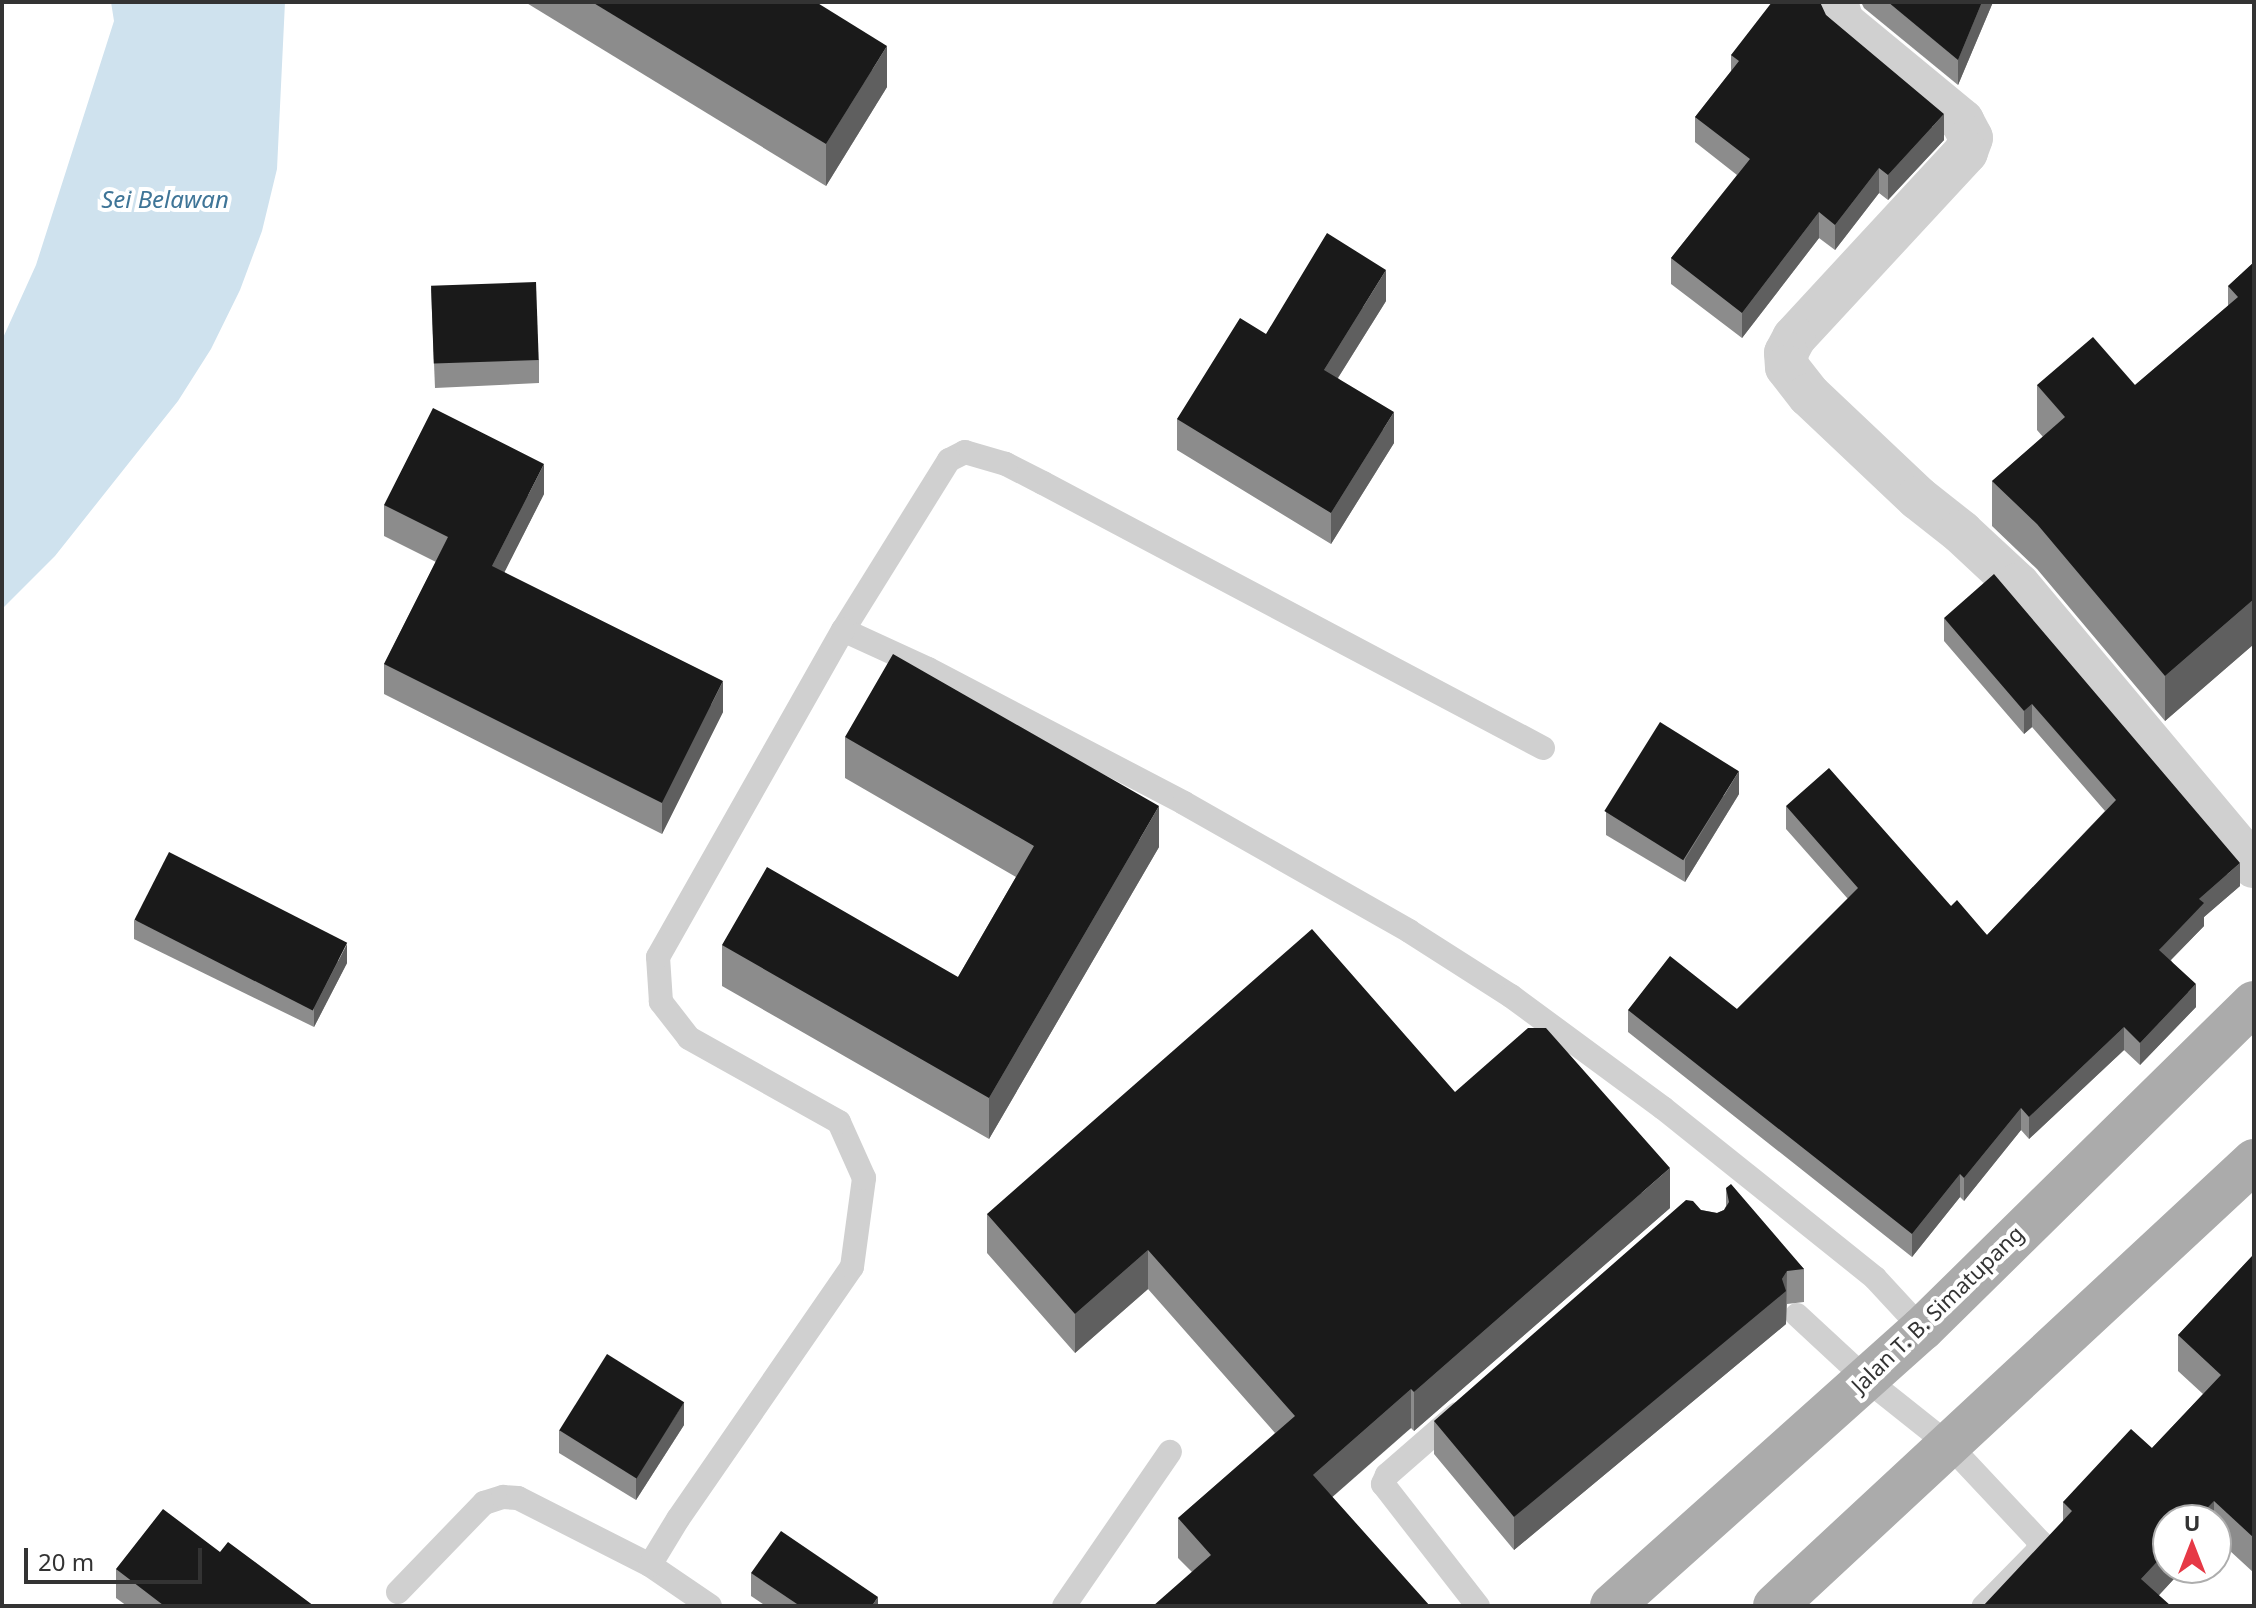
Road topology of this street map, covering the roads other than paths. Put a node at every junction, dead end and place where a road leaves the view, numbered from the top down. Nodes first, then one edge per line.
1 (1836, 2) edge
2 (843, 630) junction
3 (1543, 748) dead end
4 (2254, 866) edge
5 (2247, 1022) edge
6 (2254, 1161) edge
7 (1797, 1315) dead end
8 (1922, 1329) junction
9 (1866, 1379) junction
10 (1469, 1403) edge
11 (1949, 1445) junction
12 (1170, 1452) dead end
13 (650, 1565) junction
14 (398, 1592) dead end
15 (1777, 1605) edge
16 (710, 1606) edge
17 (1064, 1606) edge
18 (1478, 1606) edge
19 (1612, 1606) edge
20 (1984, 1606) edge

1 - 4 street
2 - 3 lane
2 - 8 lane
2 - 13 lane
5 - 8 main road, Jalan T. B. Simatupang
6 - 11 main road
7 - 9 lane
8 - 9 main road, Jalan T. B. Simatupang
9 - 11 lane
9 - 19 main road, Jalan T. B. Simatupang
10 - 18 lane
11 - 15 main road
11 - 20 lane
12 - 17 lane
13 - 14 lane
13 - 16 lane

